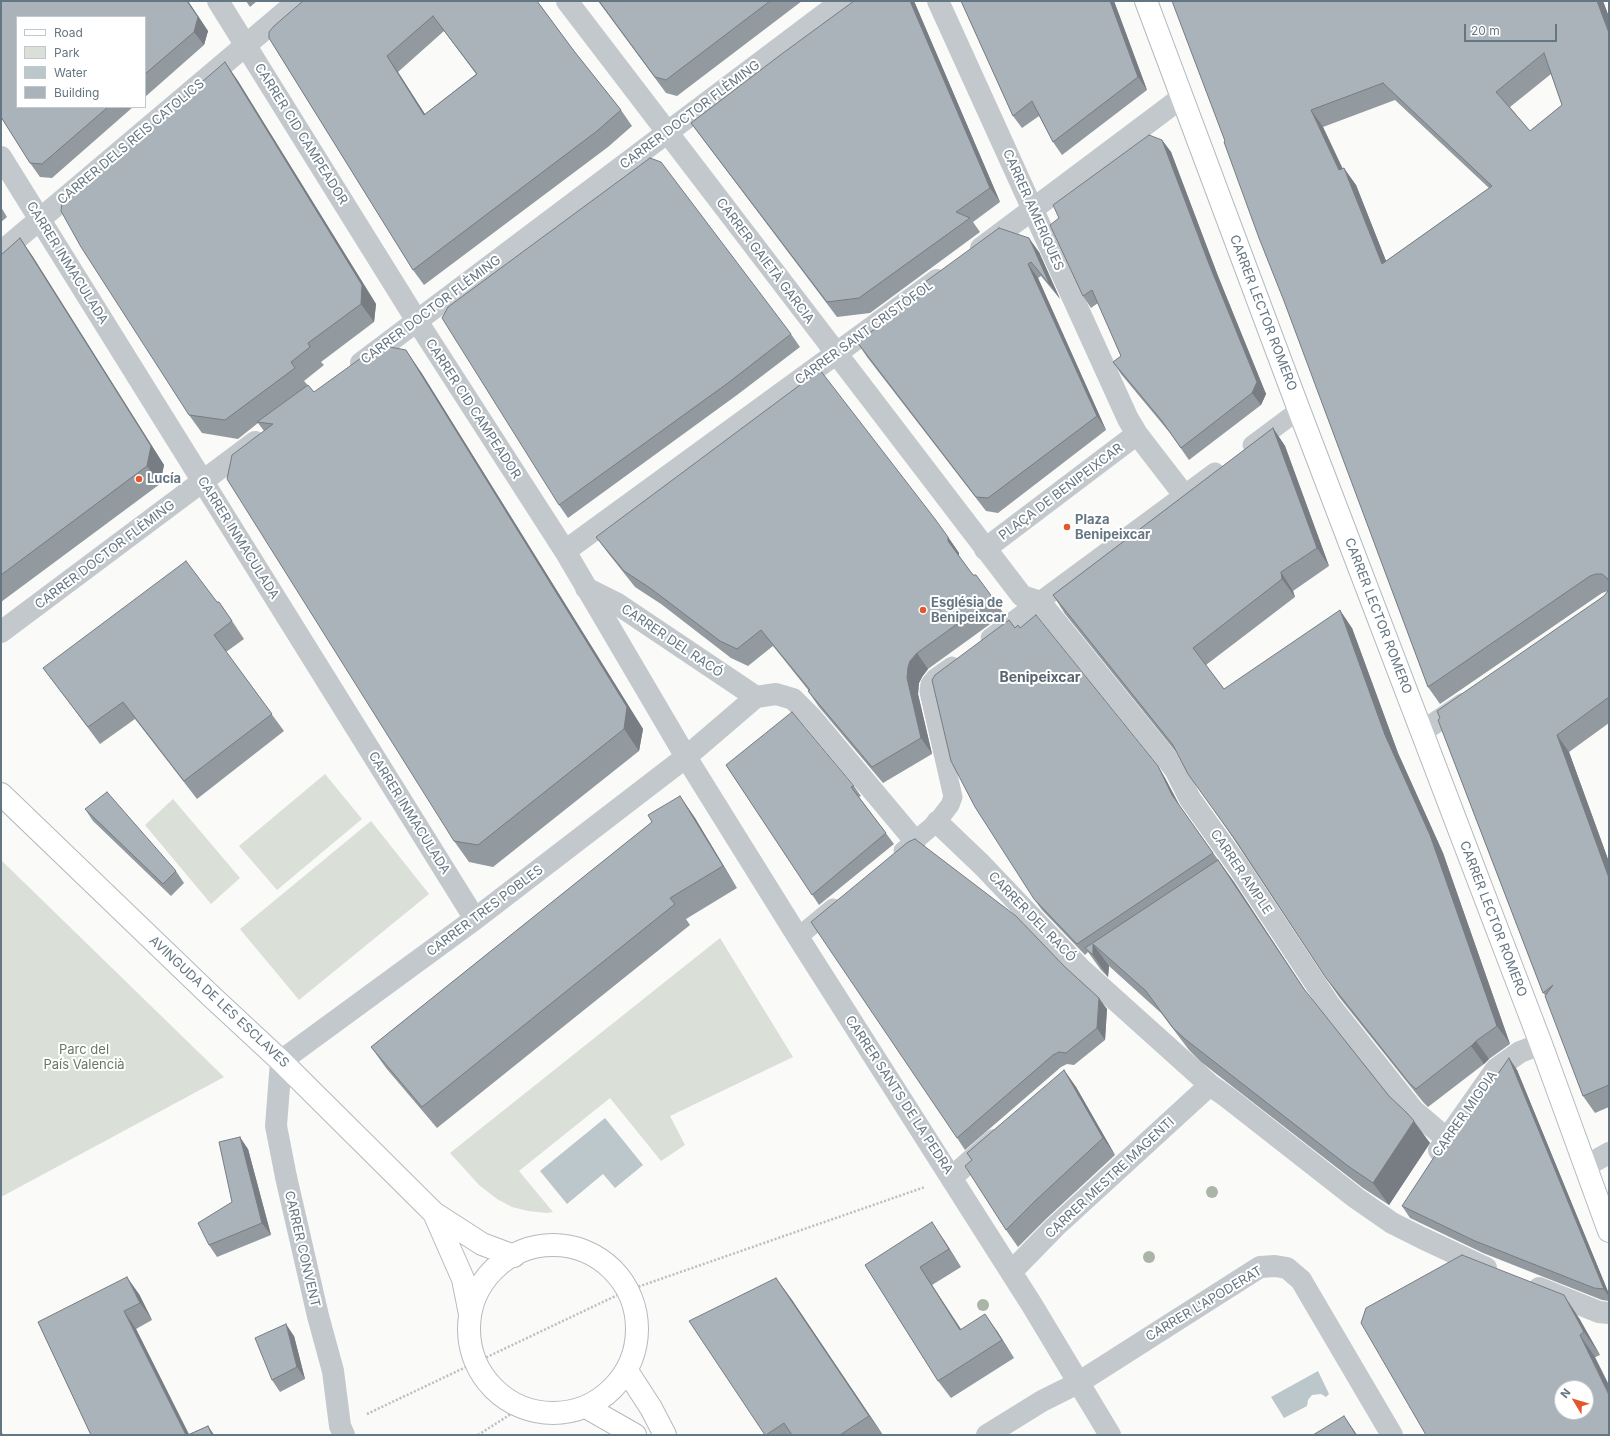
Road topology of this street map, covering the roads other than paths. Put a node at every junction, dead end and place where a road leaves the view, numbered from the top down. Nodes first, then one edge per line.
1 (218, 1) edge
2 (298, 1) edge
3 (567, 1) edge
4 (842, 1) edge
5 (938, 1) edge
6 (1146, 1) edge
7 (246, 46) junction
8 (1182, 98) junction
9 (667, 133) junction
10 (1, 157) edge
11 (1033, 209) junction
12 (40, 219) junction
13 (1, 252) edge
14 (417, 321) junction
15 (836, 354) junction
16 (347, 374) edge
17 (1299, 410) junction
18 (1132, 427) junction
19 (271, 430) edge
20 (203, 481) junction
21 (1184, 495) junction
22 (964, 521) joint
23 (985, 549) junction
24 (565, 552) junction
25 (586, 588) junction
26 (1040, 602) junction
27 (1, 632) edge
28 (1480, 692) edge
29 (756, 698) junction
30 (1423, 731) junction
31 (686, 757) junction
32 (1, 794) edge
33 (937, 822) junction
34 (915, 841) junction
35 (890, 862) edge
36 (847, 897) edge
37 (475, 919) junction
38 (798, 937) junction
39 (1541, 1044) junction
40 (281, 1061) junction
41 (1210, 1085) junction
42 (1010, 1127) edge
43 (1447, 1139) junction
44 (1609, 1153) edge
45 (1430, 1165) edge
46 (1586, 1166) junction
47 (952, 1178) junction
48 (1405, 1203) edge
49 (434, 1214) junction
50 (1392, 1223) junction
51 (1609, 1231) edge
52 (514, 1256) junction
53 (1011, 1272) junction
54 (1609, 1313) edge
55 (470, 1314) junction
56 (627, 1371) junction
57 (1078, 1383) junction
58 (586, 1407) junction
59 (342, 1431) edge
60 (635, 1435) edge
61 (664, 1435) edge
62 (987, 1435) edge
63 (1110, 1435) edge
64 (1392, 1435) edge

1 - 7 street, CARRER CID CAMPEADOR
2 - 7 street, CARRER DELS REIS CATOLICS
3 - 9 street, CARRER GAIETÀ GARCIA
4 - 9 street, CARRER DOCTOR FLÈMING
5 - 11 street, CARRER AMERIQUES
6 - 8 street, CARRER LECTOR ROMERO
7 - 12 street, CARRER DELS REIS CATOLICS
7 - 14 street, CARRER CID CAMPEADOR
8 - 11 street, CARRER SANT CRISTÒFOL
8 - 17 street, CARRER LECTOR ROMERO
9 - 14 street, CARRER DOCTOR FLÈMING
9 - 15 street, CARRER GAIETÀ GARCIA
10 - 12 street, CARRER INMACULADA
11 - 15 street, CARRER SANT CRISTÒFOL
11 - 18 street, CARRER AMERIQUES
12 - 13 street, CARRER DELS REIS CATOLICS
12 - 20 street, CARRER INMACULADA
14 - 16 street, CARRER DOCTOR FLÈMING
14 - 24 street, CARRER CID CAMPEADOR
15 - 22 street, CARRER GAIETÀ GARCIA
15 - 24 street, CARRER SANT CRISTÒFOL
17 - 21 lane
17 - 30 street, CARRER LECTOR ROMERO
18 - 21 street
18 - 23 street, PLAÇA DE BENIPEIXCAR
19 - 20 street, CARRER DOCTOR FLÈMING
20 - 27 street, CARRER DOCTOR FLÈMING
20 - 37 street, CARRER INMACULADA
21 - 26 lane
22 - 23 street, PLAÇA DE BENIPEIXCAR
23 - 26 street, PLAÇA DE BENIPEIXCAR
24 - 25 street, CARRER CID CAMPEADOR
25 - 29 street, CARRER DEL RACÓ
25 - 31 street, CARRER CID CAMPEADOR
26 - 33 lane
26 - 43 street, CARRER AMPLE
28 - 30 street
29 - 31 street
29 - 34 street
30 - 39 street, CARRER LECTOR ROMERO
31 - 37 street, CARRER TRES POBLES
31 - 38 street, CARRER SANTS DE LA PEDRA
32 - 40 street, AVINGUDA DE LES ESCLAVES
33 - 34 lane
33 - 41 street, CARRER DEL RACÓ
34 - 35 lane
36 - 38 lane
37 - 40 street, CARRER TRES POBLES
38 - 47 street, CARRER SANTS DE LA PEDRA
39 - 43 street, CARRER MIGDIA
39 - 46 street, CARRER LECTOR ROMERO
40 - 49 street, AVINGUDA DE LES ESCLAVES
40 - 59 street, CARRER CONVENT
41 - 50 street, CARRER DEL RACÓ
41 - 53 street, CARRER MESTRE MAGENTI
42 - 47 street
43 - 45 street, CARRER MIGDIA
44 - 46 street
46 - 51 street, CARRER LECTOR ROMERO
47 - 53 street, CARRER SANTS DE LA PEDRA
48 - 50 street
49 - 52 street, AVINGUDA DE LES ESCLAVES
49 - 55 street, AVINGUDA DE LES ESCLAVES
50 - 54 street, CARRER DEL RACÓ
52 - 55 street
52 - 56 street
53 - 57 street, CARRER SANTS DE LA PEDRA
55 - 58 street
56 - 58 street
56 - 61 street
57 - 62 street, CARRER L'APODERAT
57 - 63 street, CARRER SANTS DE LA PEDRA
57 - 64 street, CARRER L'APODERAT
58 - 60 street

